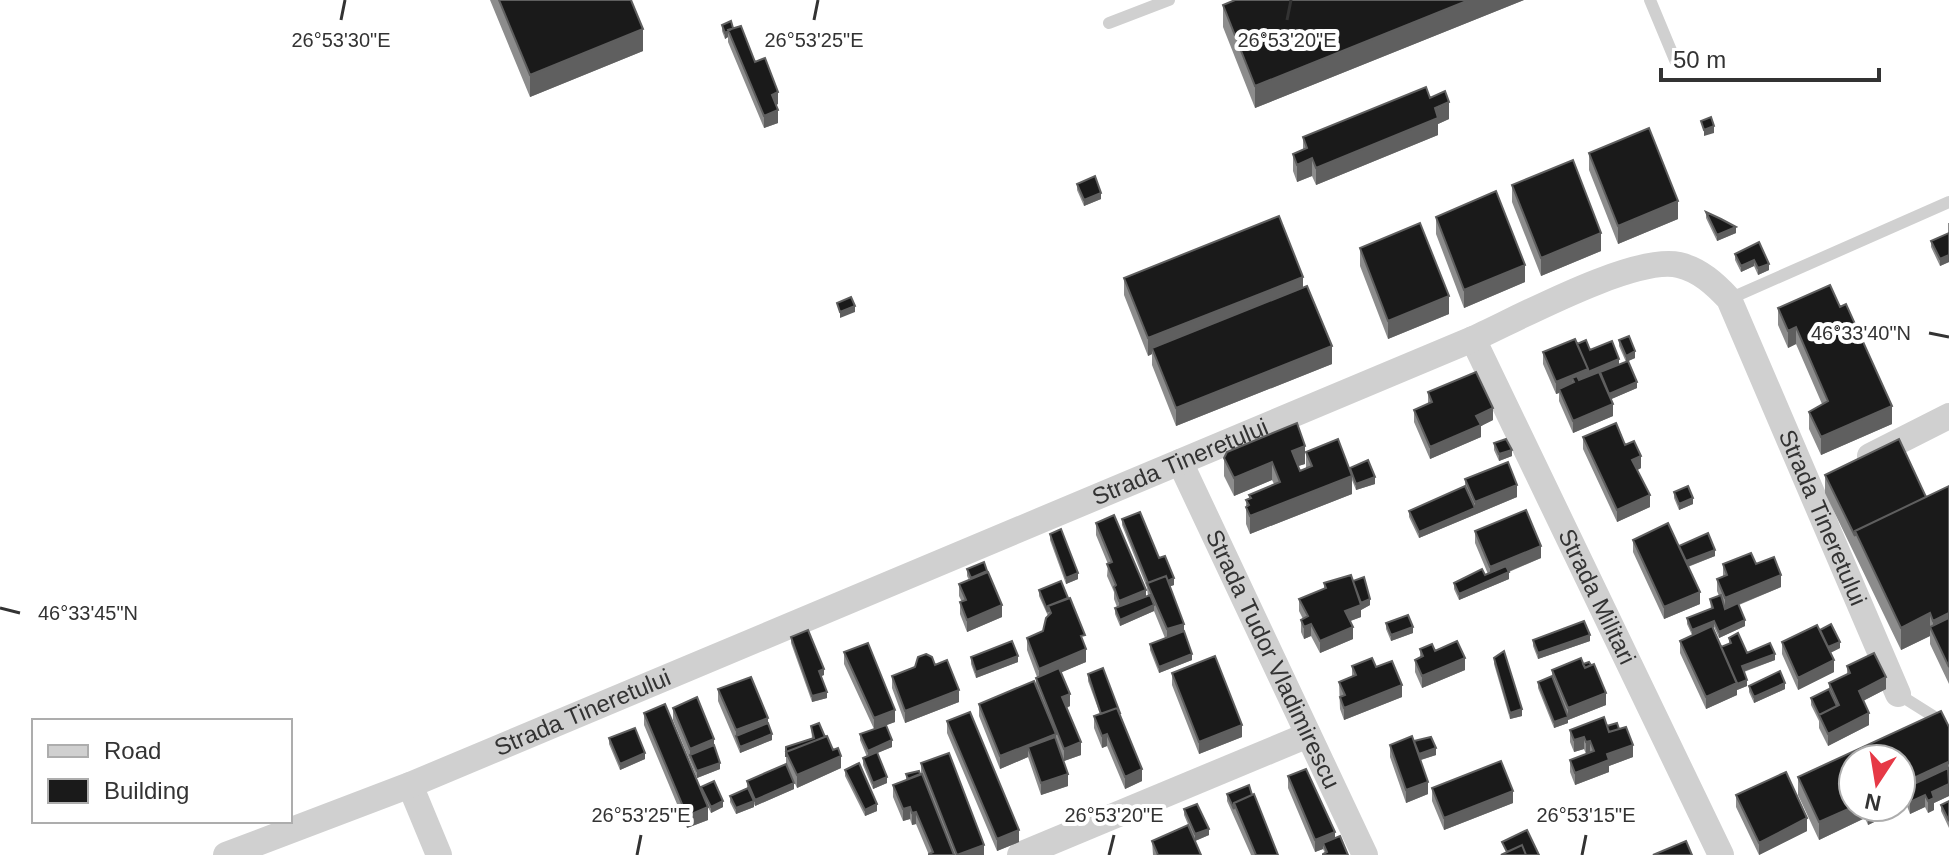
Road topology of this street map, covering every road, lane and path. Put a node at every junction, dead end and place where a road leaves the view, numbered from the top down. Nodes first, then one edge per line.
1 (1169, 0) edge
2 (1650, 0) edge
3 (1109, 23) dead end
4 (1675, 60) dead end
5 (1949, 202) edge
6 (1729, 299) junction
7 (1473, 339) junction
8 (1949, 416) edge
9 (1180, 462) junction
10 (1852, 464) edge
11 (1898, 694) joint
12 (1308, 735) junction
13 (1949, 746) edge
14 (410, 785) junction
15 (226, 855) edge
16 (439, 855) edge
17 (1020, 855) edge
18 (1365, 855) edge
19 (1721, 855) edge

1 - 3 lane
2 - 4 lane
5 - 6 lane
6 - 7 street, Strada Tineretului
6 - 11 street, Strada Tineretului
7 - 9 street, Strada Tineretului
7 - 19 street, Strada Militari
8 - 10 street
9 - 12 street, Strada Tudor Vladimirescu
9 - 14 street, Strada Tineretului
11 - 13 lane
12 - 17 street
12 - 18 street, Strada Tudor Vladimirescu
14 - 15 street, Strada Tineretului
14 - 16 street

